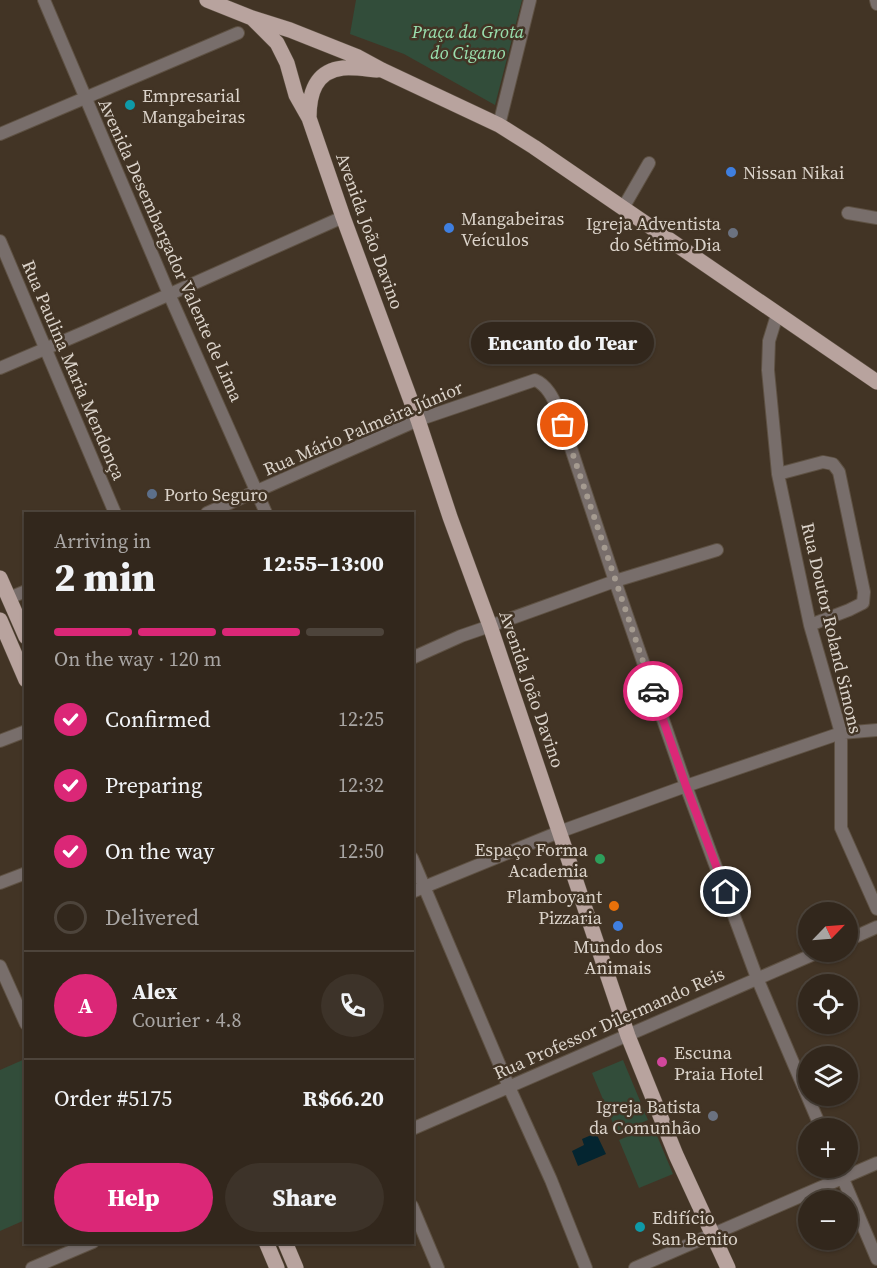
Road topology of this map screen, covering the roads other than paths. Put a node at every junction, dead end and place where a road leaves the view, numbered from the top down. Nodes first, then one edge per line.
1 (44, 0) edge
2 (207, 0) edge
3 (530, 0) edge
4 (252, 18) junction
5 (238, 33) dead end
6 (382, 70) junction
7 (85, 97) junction
8 (309, 118) junction
9 (499, 125) junction
10 (0, 134) edge
11 (649, 163) dead end
12 (623, 208) junction
13 (848, 213) dead end
14 (343, 218) junction
15 (877, 218) edge
16 (0, 241) edge
17 (169, 294) junction
18 (777, 315) junction
19 (46, 349) junction
20 (0, 368) edge
21 (877, 382) edge
22 (418, 420) junction
23 (778, 474) junction
24 (257, 492) junction
25 (115, 512) edge
26 (209, 512) edge
27 (266, 512) edge
28 (717, 550) dead end
29 (0, 578) edge
30 (615, 581) junction
31 (24, 592) edge
32 (9, 598) junction
33 (0, 620) edge
34 (810, 625) junction
35 (490, 626) junction
36 (24, 632) edge
37 (414, 657) edge
38 (24, 675) edge
39 (877, 730) edge
40 (24, 732) edge
41 (841, 734) junction
42 (0, 741) edge
43 (686, 786) junction
44 (560, 832) junction
45 (414, 862) edge
46 (24, 874) edge
47 (0, 883) edge
48 (425, 887) junction
49 (414, 891) edge
50 (877, 909) edge
51 (877, 927) edge
52 (858, 936) edge
53 (798, 961) edge
54 (0, 966) edge
55 (758, 978) junction
56 (24, 1020) edge
57 (628, 1036) junction
58 (509, 1087) junction
59 (818, 1118) edge
60 (414, 1128) edge
61 (877, 1163) edge
62 (858, 1168) edge
63 (828, 1178) edge
64 (843, 1178) edge
65 (414, 1211) edge
66 (713, 1234) junction
67 (88, 1244) edge
68 (267, 1244) edge
69 (286, 1244) edge
70 (877, 1259) edge
71 (32, 1268) edge
72 (277, 1268) edge
73 (296, 1268) edge
74 (438, 1268) edge
75 (586, 1268) edge
76 (635, 1268) edge
77 (728, 1268) edge

1 - 7 street, Avenida Desembargador Valente de Lima
2 - 4 main road
3 - 9 street
4 - 6 main road
4 - 8 main road, Avenida João Davino
5 - 7 street
6 - 8 main road, Avenida João Davino
6 - 9 main road
7 - 10 street
7 - 17 street, Avenida Desembargador Valente de Lima
8 - 14 main road, Avenida João Davino
9 - 12 main road
11 - 12 street
12 - 18 main road
13 - 15 street
14 - 17 street
14 - 22 main road, Avenida João Davino
16 - 19 street, Rua Paulina Maria Mendonça
17 - 19 street
17 - 24 street, Avenida Desembargador Valente de Lima
18 - 21 main road
18 - 23 street, Rua Doutor Roland Simons
19 - 20 street
19 - 25 street, Rua Paulina Maria Mendonça
22 - 24 street, Rua Mário Palmeira Júnior
22 - 30 street, Rua Mário Palmeira Júnior
22 - 35 main road, Avenida João Davino
23 - 34 street, Rua Doutor Roland Simons
23 - 34 street
24 - 26 street, Rua Mário Palmeira Júnior
24 - 27 street, Avenida Desembargador Valente de Lima
28 - 30 street
29 - 32 main road
30 - 35 street
30 - 43 street
31 - 32 street
32 - 36 main road
33 - 38 main road
34 - 41 street, Rua Doutor Roland Simons
35 - 37 street
35 - 44 main road, Avenida João Davino
39 - 41 street
40 - 42 street
41 - 43 street
41 - 50 street, Rua Doutor Roland Simons
43 - 44 street
43 - 55 street
44 - 48 street
44 - 57 main road, Avenida João Davino
45 - 48 street
46 - 47 street
48 - 49 street
48 - 58 street
51 - 52 street
53 - 55 street, Rua Professor Dilermando Reis
54 - 56 street
55 - 57 street, Rua Professor Dilermando Reis
55 - 59 street
57 - 58 street, Rua Professor Dilermando Reis
57 - 66 main road, Avenida João Davino
58 - 60 street, Rua Professor Dilermando Reis
58 - 75 street
61 - 62 street
63 - 66 street
64 - 70 street
65 - 74 street
66 - 76 street
66 - 77 main road, Avenida João Davino
67 - 71 street
68 - 72 main road
69 - 73 main road

